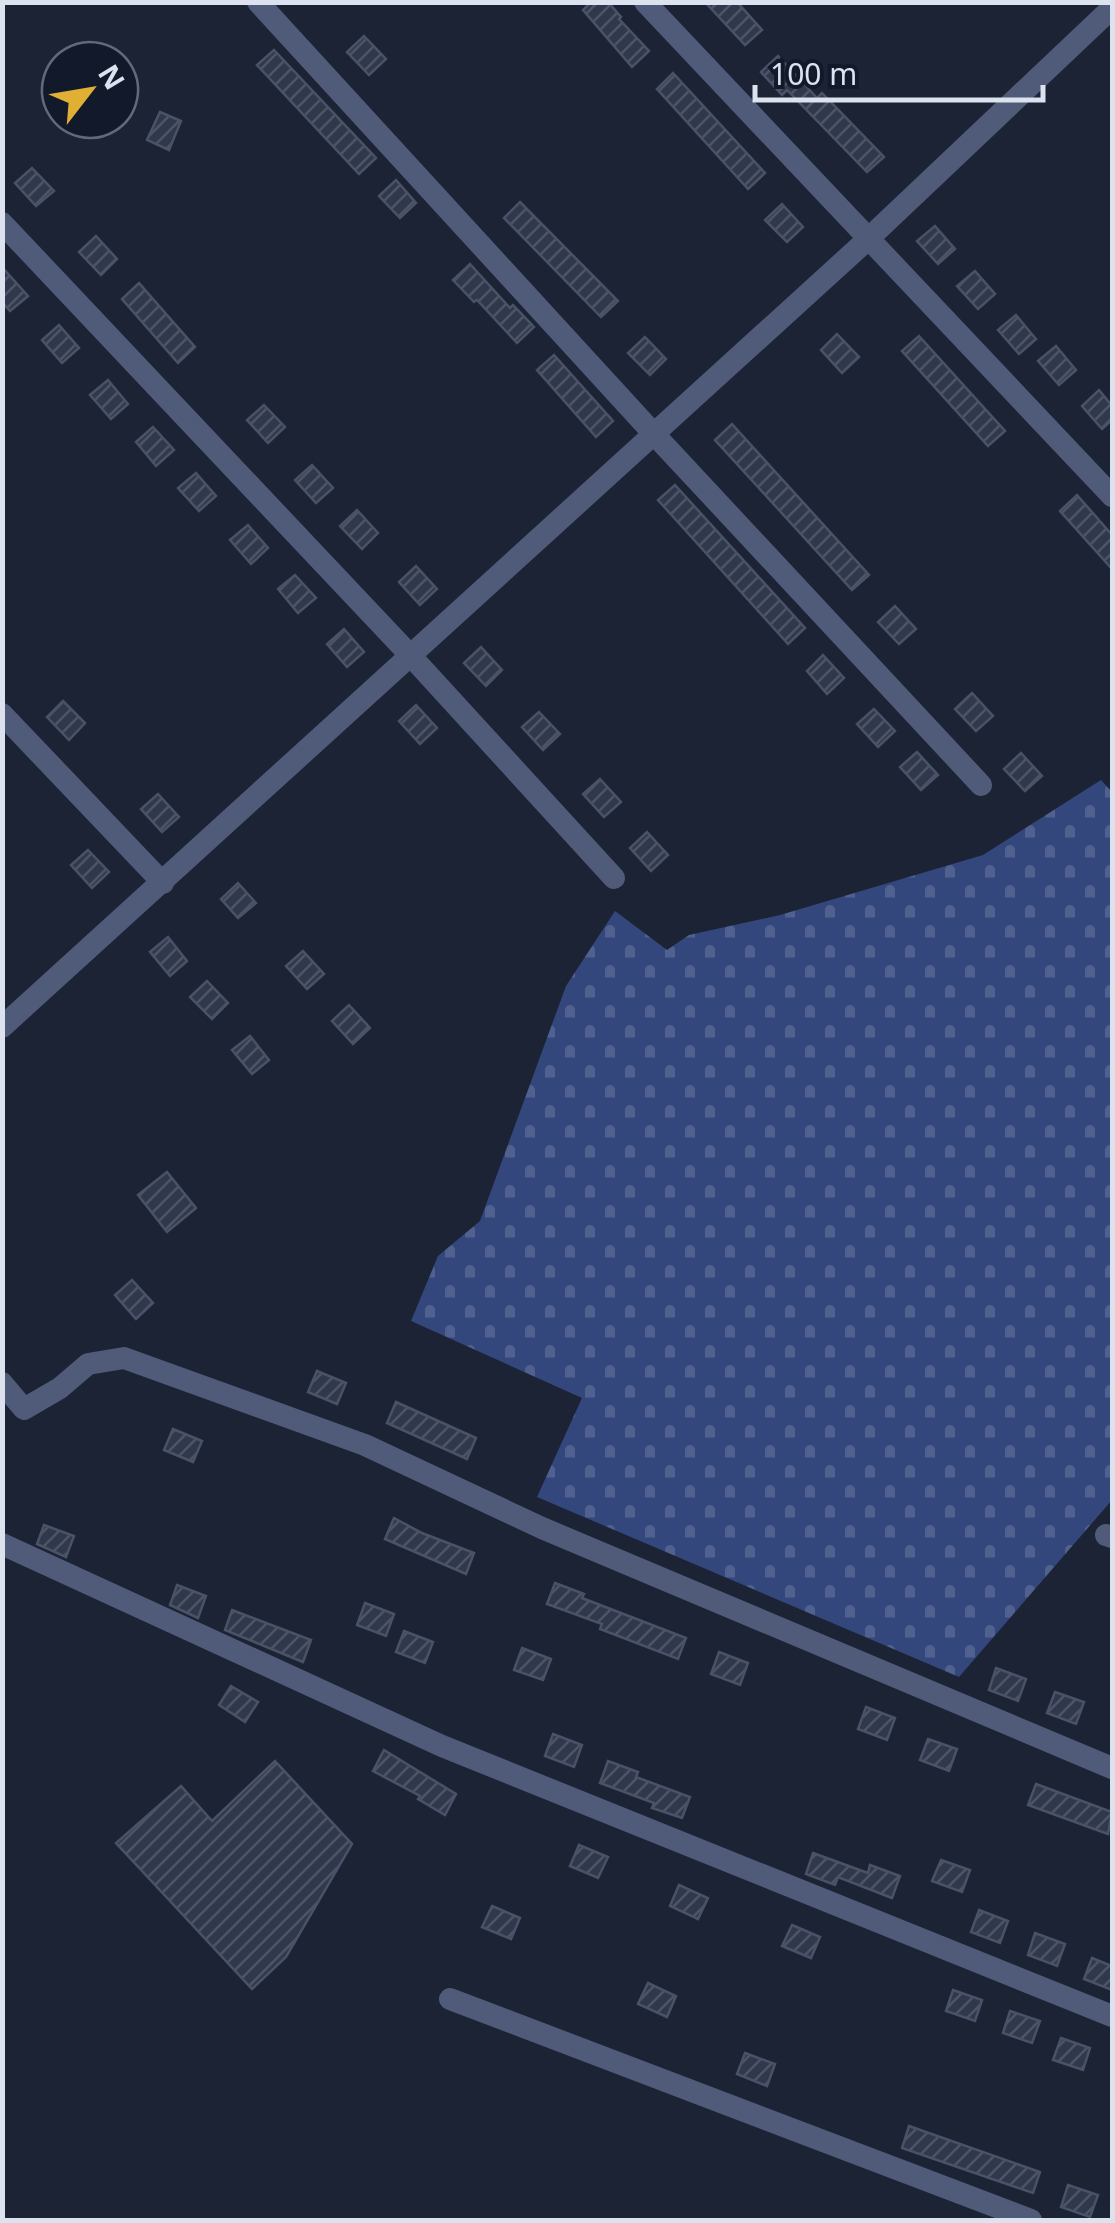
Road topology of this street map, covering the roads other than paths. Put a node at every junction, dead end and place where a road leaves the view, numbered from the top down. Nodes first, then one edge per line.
1 (258, 2) edge
2 (645, 2) edge
3 (1112, 8) edge
4 (2, 224) edge
5 (866, 240) junction
6 (652, 433) junction
7 (1112, 496) edge
8 (410, 656) junction
9 (2, 714) edge
10 (981, 785) dead end
11 (614, 878) dead end
12 (163, 883) junction
13 (2, 1028) edge
14 (2, 1382) edge
15 (2, 1544) edge
16 (1112, 1768) edge
17 (450, 1999) dead end
18 (1112, 2016) edge
19 (1031, 2220) edge

1 - 6 street
2 - 5 street
3 - 5 street
4 - 8 street
5 - 6 street
5 - 7 street
6 - 8 street
6 - 10 street
8 - 11 street
8 - 12 street
9 - 12 street
12 - 13 street
14 - 16 street
15 - 18 street
17 - 19 street

